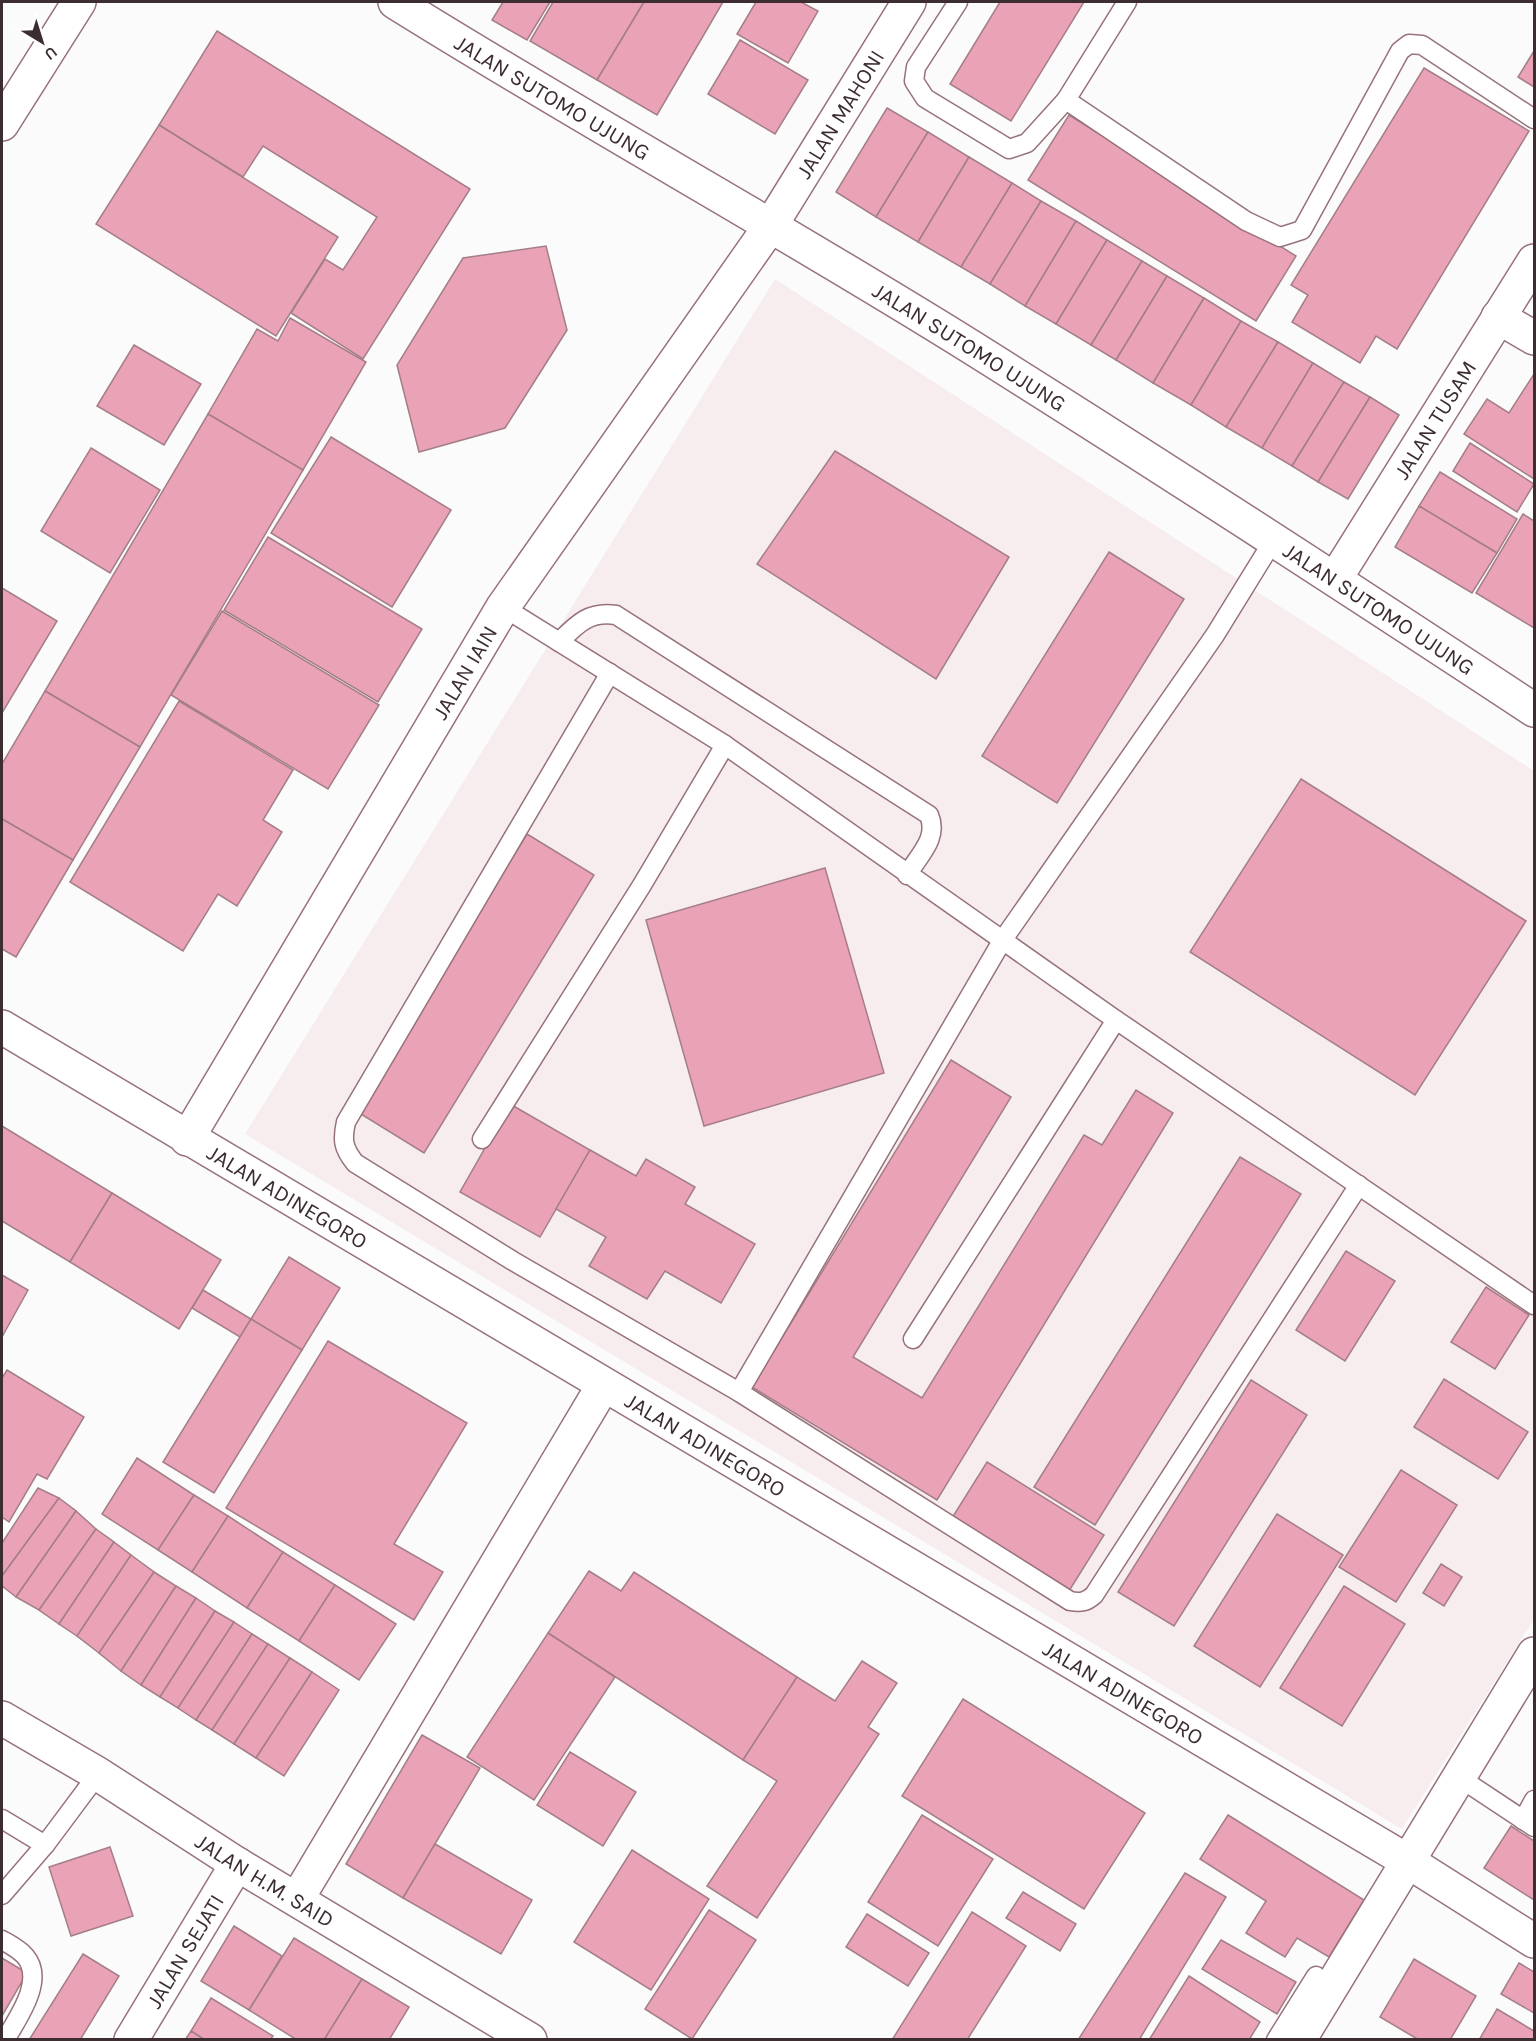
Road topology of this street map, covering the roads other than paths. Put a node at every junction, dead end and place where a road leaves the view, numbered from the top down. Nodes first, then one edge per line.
1 (79, 2) edge
2 (395, 2) edge
3 (909, 2) edge
4 (958, 2) edge
5 (1127, 2) edge
6 (1066, 100) junction
7 (1534, 119) edge
8 (2, 124) edge
9 (771, 225) junction
10 (1534, 261) edge
11 (1498, 317) junction
12 (1534, 338) edge
13 (1273, 541) junction
14 (1335, 579) junction
15 (503, 607) junction
16 (559, 642) junction
17 (610, 673) junction
18 (1534, 710) edge
19 (725, 745) junction
20 (907, 875) junction
21 (1002, 941) junction
22 (1116, 1020) junction
23 (2, 1027) edge
24 (187, 1139) junction
25 (482, 1139) dead end
26 (1359, 1185) junction
27 (1534, 1305) edge
28 (913, 1339) dead end
29 (603, 1386) junction
30 (739, 1392) junction
31 (1534, 1654) edge
32 (2, 1718) edge
33 (98, 1774) junction
34 (1460, 1778) junction
35 (1534, 1800) edge
36 (2, 1819) edge
37 (1528, 1823) edge
38 (45, 1845) junction
39 (1409, 1862) junction
40 (237, 1864) junction
41 (2, 1895) edge
42 (297, 1899) junction
43 (2, 1940) edge
44 (1534, 1941) edge
45 (1316, 1976) dead end
46 (5, 2040) edge
47 (131, 2040) edge
48 (530, 2040) edge
49 (1276, 2040) edge
50 (1299, 2040) edge

1 - 8 street
2 - 9 street, JALAN SUTOMO UJUNG
3 - 9 street, JALAN MAHONI
4 - 6 lane
5 - 6 lane
6 - 7 lane
9 - 13 street, JALAN SUTOMO UJUNG
9 - 15 street, JALAN IAIN
10 - 11 street, JALAN TUSAM
11 - 12 street
11 - 14 street, JALAN TUSAM
13 - 14 street, JALAN SUTOMO UJUNG
13 - 21 lane
14 - 18 street, JALAN SUTOMO UJUNG
15 - 16 lane
15 - 24 street, JALAN IAIN
16 - 17 lane
16 - 20 lane
17 - 19 lane
17 - 30 lane
19 - 20 lane
19 - 25 lane
20 - 21 lane
21 - 22 lane
21 - 30 lane
22 - 26 lane
22 - 28 lane
23 - 24 street, JALAN ADINEGORO
24 - 29 street, JALAN ADINEGORO
26 - 27 lane
26 - 30 lane
29 - 39 street, JALAN ADINEGORO
29 - 42 street
31 - 34 street
32 - 33 street, JALAN H.M. SAID
33 - 38 lane
33 - 40 street, JALAN H.M. SAID
34 - 37 lane
34 - 39 street
35 - 37 lane
36 - 38 lane
38 - 41 lane
39 - 44 street, JALAN ADINEGORO
39 - 50 street
40 - 42 street, JALAN H.M. SAID
40 - 47 street, JALAN SEJATI
42 - 48 street, JALAN H.M. SAID
43 - 46 lane
45 - 49 lane

